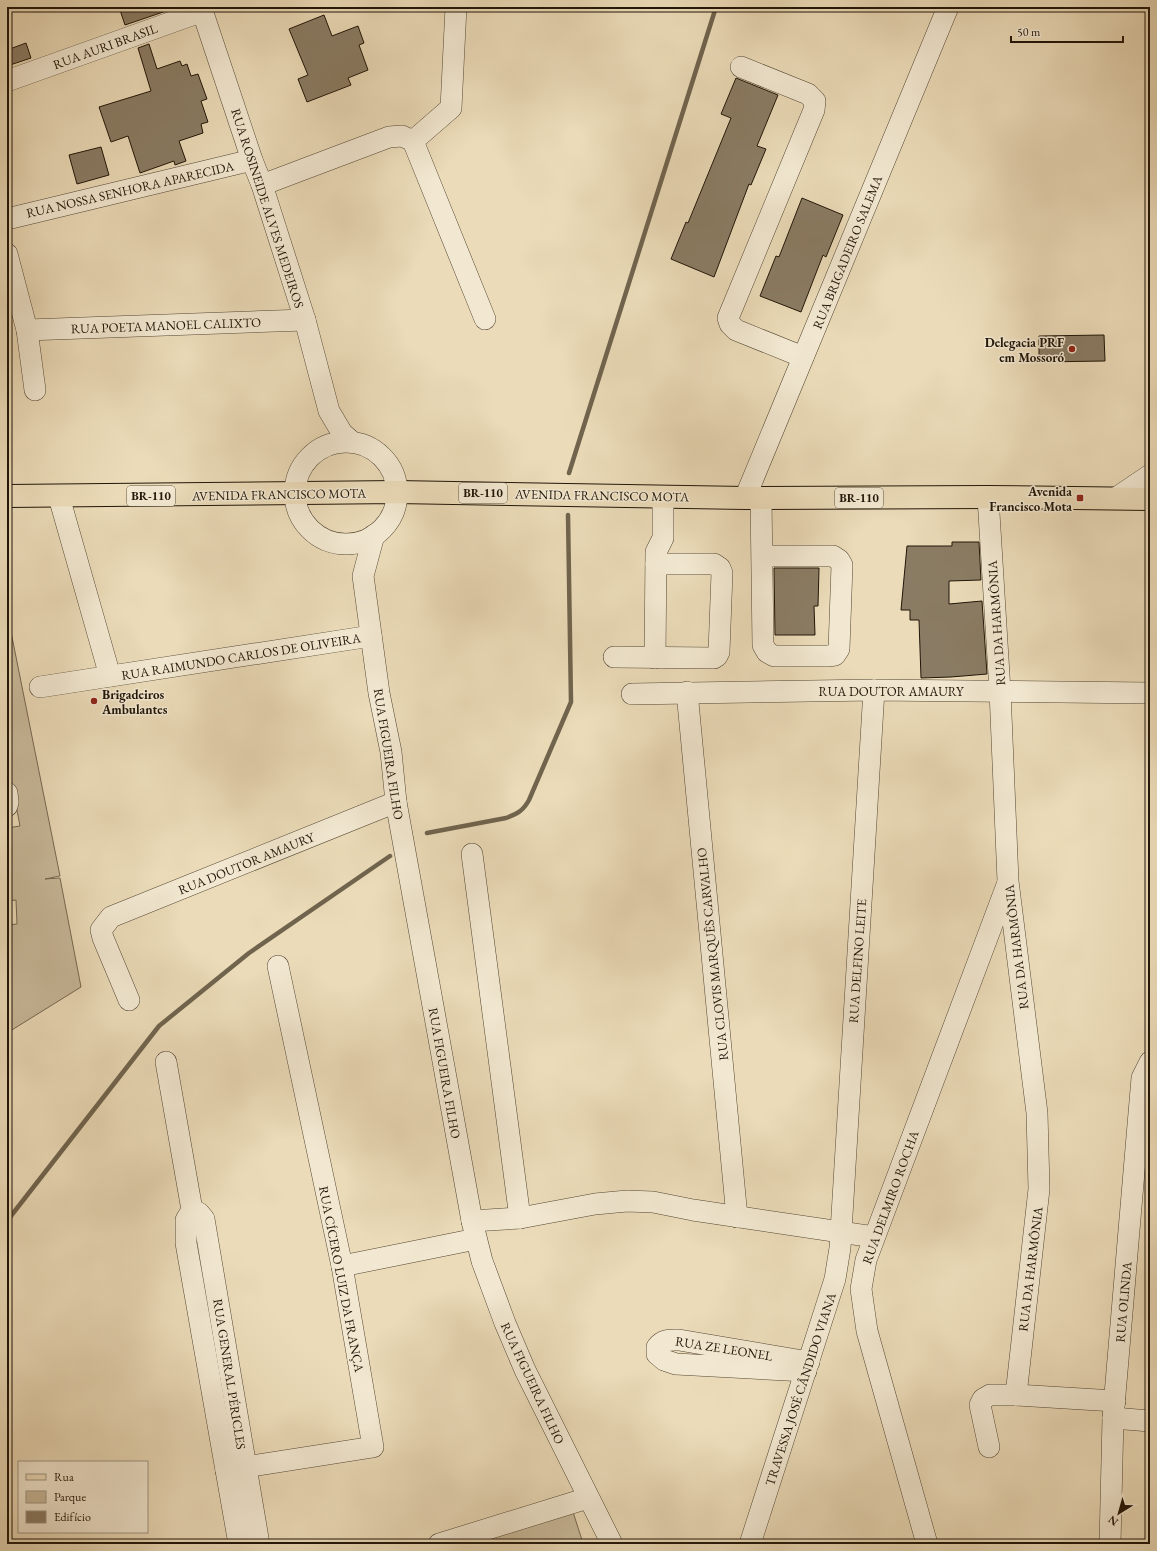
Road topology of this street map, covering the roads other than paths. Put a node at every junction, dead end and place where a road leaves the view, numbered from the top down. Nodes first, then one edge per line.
1 (456, 7) edge
2 (948, 7) edge
3 (202, 9) edge
4 (742, 67) dead end
5 (7, 81) edge
6 (413, 141) junction
7 (252, 160) junction
8 (262, 185) junction
9 (7, 219) edge
10 (7, 254) edge
11 (485, 319) dead end
12 (305, 320) junction
13 (27, 330) junction
14 (803, 357) junction
15 (35, 390) dead end
16 (329, 411) junction
17 (352, 442) junction
18 (312, 455) junction
19 (1150, 475) edge
20 (397, 492) junction
21 (295, 494) junction
22 (7, 496) edge
23 (59, 496) junction
24 (663, 497) junction
25 (988, 497) junction
26 (753, 498) junction
27 (1116, 498) junction
28 (1150, 498) edge
29 (374, 536) junction
30 (339, 543) junction
31 (763, 556) junction
32 (666, 564) junction
33 (363, 576) junction
34 (371, 636) junction
35 (614, 657) dead end
36 (656, 658) junction
37 (110, 676) junction
38 (40, 687) dead end
39 (874, 690) junction
40 (1000, 691) junction
41 (687, 692) junction
42 (1150, 693) edge
43 (632, 694) dead end
44 (7, 793) edge
45 (396, 802) junction
46 (7, 806) edge
47 (472, 854) dead end
48 (1008, 881) junction
49 (278, 966) dead end
50 (129, 1000) dead end
51 (166, 1062) dead end
52 (1150, 1062) edge
53 (737, 1217) junction
54 (520, 1218) junction
55 (474, 1230) junction
56 (840, 1232) junction
57 (874, 1236) junction
58 (342, 1266) junction
59 (808, 1367) junction
60 (1016, 1395) junction
61 (1114, 1410) junction
62 (1150, 1421) edge
63 (989, 1447) dead end
64 (236, 1468) junction
65 (588, 1498) junction
66 (605, 1543) edge
67 (239, 1544) edge
68 (259, 1544) edge
69 (439, 1544) edge
70 (750, 1544) edge
71 (927, 1544) edge
72 (1110, 1544) edge

1 - 6 street
2 - 14 street, RUA BRIGADEIRO SALEMA
3 - 5 street, RUA AURI BRASIL
3 - 7 street, RUA ROSINEIDE ALVES MEDEIROS
4 - 14 street
6 - 8 street
6 - 11 street
7 - 8 street, RUA ROSINEIDE ALVES MEDEIROS
7 - 9 street, RUA NOSSA SENHORA APARECIDA
8 - 12 street, RUA ROSINEIDE ALVES MEDEIROS
10 - 13 street
12 - 13 street, RUA POETA MANOEL CALIXTO
12 - 16 street, RUA ROSINEIDE ALVES MEDEIROS
13 - 15 street
14 - 26 street, RUA BRIGADEIRO SALEMA
16 - 17 street, RUA ROSINEIDE ALVES MEDEIROS
16 - 18 street, RUA ROSINEIDE ALVES MEDEIROS
17 - 18 street
17 - 20 street
18 - 21 street, RUA ROSINEIDE ALVES MEDEIROS
19 - 27 street
20 - 21 main road, AVENIDA FRANCISCO MOTA / BR-110
20 - 24 main road, AVENIDA FRANCISCO MOTA / BR-110
20 - 29 street
21 - 23 main road, AVENIDA FRANCISCO MOTA / BR-110
21 - 30 street
22 - 23 main road, AVENIDA FRANCISCO MOTA / BR-110
23 - 37 street
24 - 26 main road, AVENIDA FRANCISCO MOTA / BR-110
24 - 32 street
25 - 26 main road, AVENIDA FRANCISCO MOTA / BR-110
25 - 27 main road, AVENIDA FRANCISCO MOTA / BR-110
25 - 40 street, RUA DA HARMÔNIA
26 - 31 street
27 - 28 main road, AVENIDA FRANCISCO MOTA / BR-110
29 - 30 street
29 - 33 street, RUA FIGUEIRA FILHO
30 - 33 street, RUA FIGUEIRA FILHO
31 - 31 street
32 - 36 street
32 - 36 street
33 - 34 street, RUA FIGUEIRA FILHO
34 - 37 street, RUA RAIMUNDO CARLOS DE OLIVEIRA
34 - 45 street, RUA FIGUEIRA FILHO
35 - 36 street
37 - 38 street, RUA RAIMUNDO CARLOS DE OLIVEIRA
39 - 40 street, RUA DOUTOR AMAURY
39 - 41 street, RUA DOUTOR AMAURY
39 - 56 street, RUA DELFINO LEITE
40 - 42 street, RUA DOUTOR AMAURY
40 - 48 street, RUA DA HARMÔNIA
41 - 43 street, RUA DOUTOR AMAURY
41 - 53 street, RUA CLOVIS MARQUÊS CARVALHO
44 - 46 street
45 - 50 street, RUA DOUTOR AMAURY
45 - 55 street, RUA FIGUEIRA FILHO
47 - 54 street
48 - 57 street, RUA DELMIRO ROCHA
48 - 60 street, RUA DA HARMÔNIA
49 - 58 street, RUA CÍCERO LUIZ DA FRANÇA
51 - 64 street, RUA GENERAL PÉRICLES
52 - 61 street, RUA OLINDA
53 - 54 street
53 - 56 street
54 - 55 street
55 - 58 street
55 - 65 street, RUA FIGUEIRA FILHO
56 - 57 street
56 - 59 street, TRAVESSA JOSÉ CÂNDIDO VIANA
57 - 71 street, RUA DELMIRO ROCHA
58 - 64 street, RUA CÍCERO LUIZ DA FRANÇA
59 - 59 street, RUA ZE LEONEL
59 - 70 street, TRAVESSA JOSÉ CÂNDIDO VIANA
60 - 61 street
60 - 63 street
61 - 62 street
61 - 72 street, RUA OLINDA
64 - 67 street, RUA GENERAL PÉRICLES
64 - 68 street, RUA GENERAL PÉRICLES
65 - 66 street, RUA FIGUEIRA FILHO
65 - 69 street

